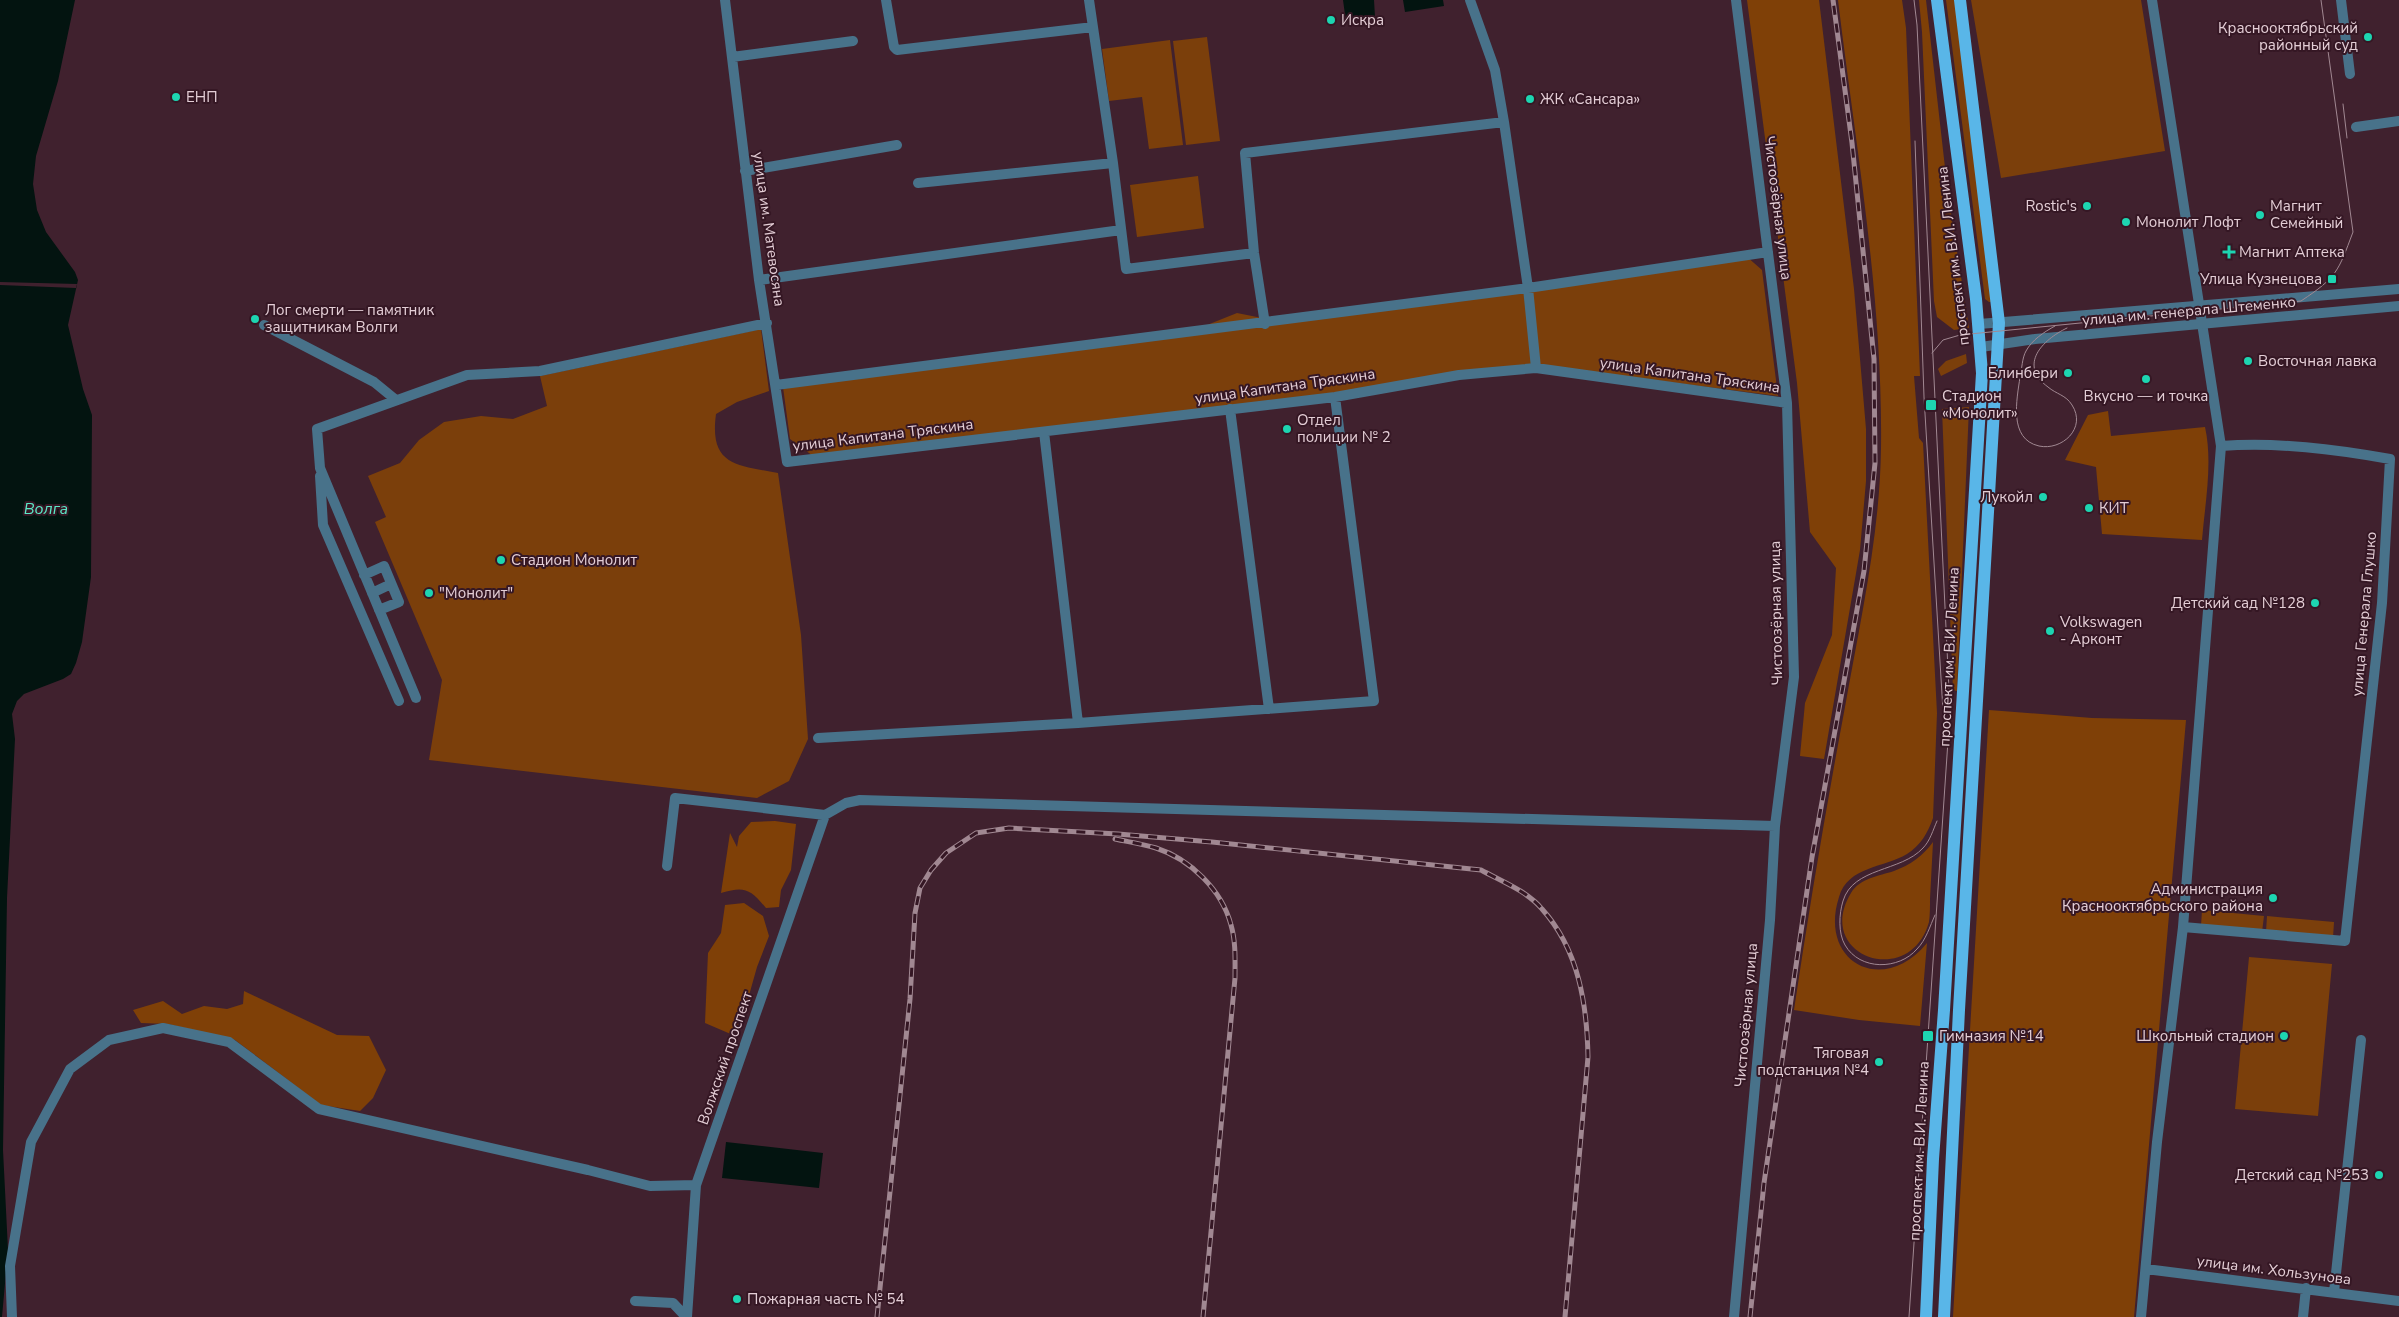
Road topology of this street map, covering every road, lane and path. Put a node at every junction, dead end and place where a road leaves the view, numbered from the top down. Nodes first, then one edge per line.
1 (725, 0) edge
2 (886, 0) edge
3 (1089, 0) edge
4 (1470, 0) edge
5 (1736, 0) edge
6 (1937, 0) edge
7 (1960, 0) edge
8 (2152, 0) edge
9 (2341, 0) edge
10 (1093, 27) junction
11 (853, 41) dead end
12 (732, 57) junction
13 (2350, 74) dead end
14 (2399, 121) edge
15 (1504, 122) junction
16 (2356, 127) dead end
17 (897, 144) dead end
18 (1113, 163) junction
19 (745, 171) junction
20 (918, 183) dead end
21 (1121, 230) junction
22 (1768, 252) junction
23 (1254, 253) junction
24 (758, 280) junction
25 (1528, 288) junction
26 (2399, 289) edge
27 (2399, 306) edge
28 (2200, 307) junction
29 (767, 323) junction
30 (1999, 323) junction
31 (2202, 323) junction
32 (1265, 324) junction
33 (1979, 324) junction
34 (264, 325) dead end
35 (1998, 344) junction
36 (1981, 347) junction
37 (1536, 368) junction
38 (776, 384) junction
39 (1335, 396) junction
40 (396, 400) junction
41 (1786, 403) junction
42 (1230, 409) junction
43 (1044, 432) junction
44 (2221, 446) junction
45 (787, 462) joint
46 (320, 468) junction
47 (340, 517) junction
48 (323, 525) junction
49 (364, 575) junction
50 (391, 584) junction
51 (372, 593) junction
52 (379, 610) junction
53 (416, 698) dead end
54 (399, 701) dead end
55 (1269, 709) junction
56 (1078, 723) junction
57 (818, 738) dead end
58 (825, 815) junction
59 (1775, 826) junction
60 (667, 866) dead end
61 (2183, 927) junction
62 (2361, 1040) dead end
63 (696, 1185) junction
64 (2146, 1269) junction
65 (2306, 1288) junction
66 (2334, 1292) junction
67 (635, 1301) dead end
68 (2399, 1301) edge
69 (12, 1317) edge
70 (687, 1317) edge
71 (1734, 1317) edge
72 (1926, 1317) edge
73 (1944, 1317) edge
74 (2141, 1317) edge
75 (2303, 1317) edge

1 - 12 street, улица им. Матевосяна
2 - 10 street
3 - 10 street
4 - 15 street
5 - 22 street, Чистоозёрная улица
6 - 33 main road, проспект им. В.И. Ленина
7 - 30 main road, проспект им. В.И. Ленина
8 - 28 street
9 - 13 street
10 - 18 street
11 - 12 street
12 - 19 street, улица им. Матевосяна
14 - 16 street
15 - 23 street
15 - 25 street
17 - 19 street
18 - 20 street
18 - 21 street
19 - 24 street, улица им. Матевосяна
21 - 23 street
21 - 24 street
22 - 25 street
22 - 41 street, Чистоозёрная улица
23 - 32 street
24 - 29 street, улица им. Матевосяна
25 - 32 street
25 - 37 street
26 - 28 street, улица им. генерала Штеменко
27 - 31 street, улица им. генерала Штеменко
28 - 30 street, улица им. генерала Штеменко
28 - 31 street
29 - 38 street, улица им. Матевосяна
29 - 40 street
30 - 33 street, улица им. генерала Штеменко
30 - 35 main road, проспект им. В.И. Ленина
31 - 35 street, улица им. генерала Штеменко
31 - 44 street
32 - 38 street
33 - 36 main road, проспект им. В.И. Ленина
34 - 40 street
35 - 36 street, улица им. генерала Штеменко
35 - 73 main road, проспект им. В.И. Ленина
36 - 72 main road, проспект им. В.И. Ленина
37 - 39 street, улица Капитана Тряскина
37 - 41 street, улица Капитана Тряскина
38 - 45 street, улица им. Матевосяна
39 - 42 street, улица Капитана Тряскина
39 - 55 street
40 - 46 street
41 - 59 street, Чистоозёрная улица
42 - 43 street, улица Капитана Тряскина
42 - 55 street
43 - 45 street, улица Капитана Тряскина
43 - 56 street
44 - 61 street
44 - 61 street, улица Генерала Глушко
46 - 47 street
46 - 48 street
47 - 48 street
47 - 49 street
48 - 54 street
49 - 50 street
49 - 51 street
50 - 51 street
50 - 52 street
51 - 52 street
52 - 53 street
55 - 56 street
56 - 57 street
58 - 59 street
58 - 60 street
58 - 63 street, Волжский проспект
59 - 71 street, Чистоозёрная улица
61 - 64 street
62 - 66 street
63 - 69 street
63 - 70 street, Волжский проспект
64 - 65 street, улица им. Хользунова
64 - 74 street
65 - 66 street, улица им. Хользунова
65 - 75 street
66 - 68 street, улица им. Хользунова
67 - 70 street

